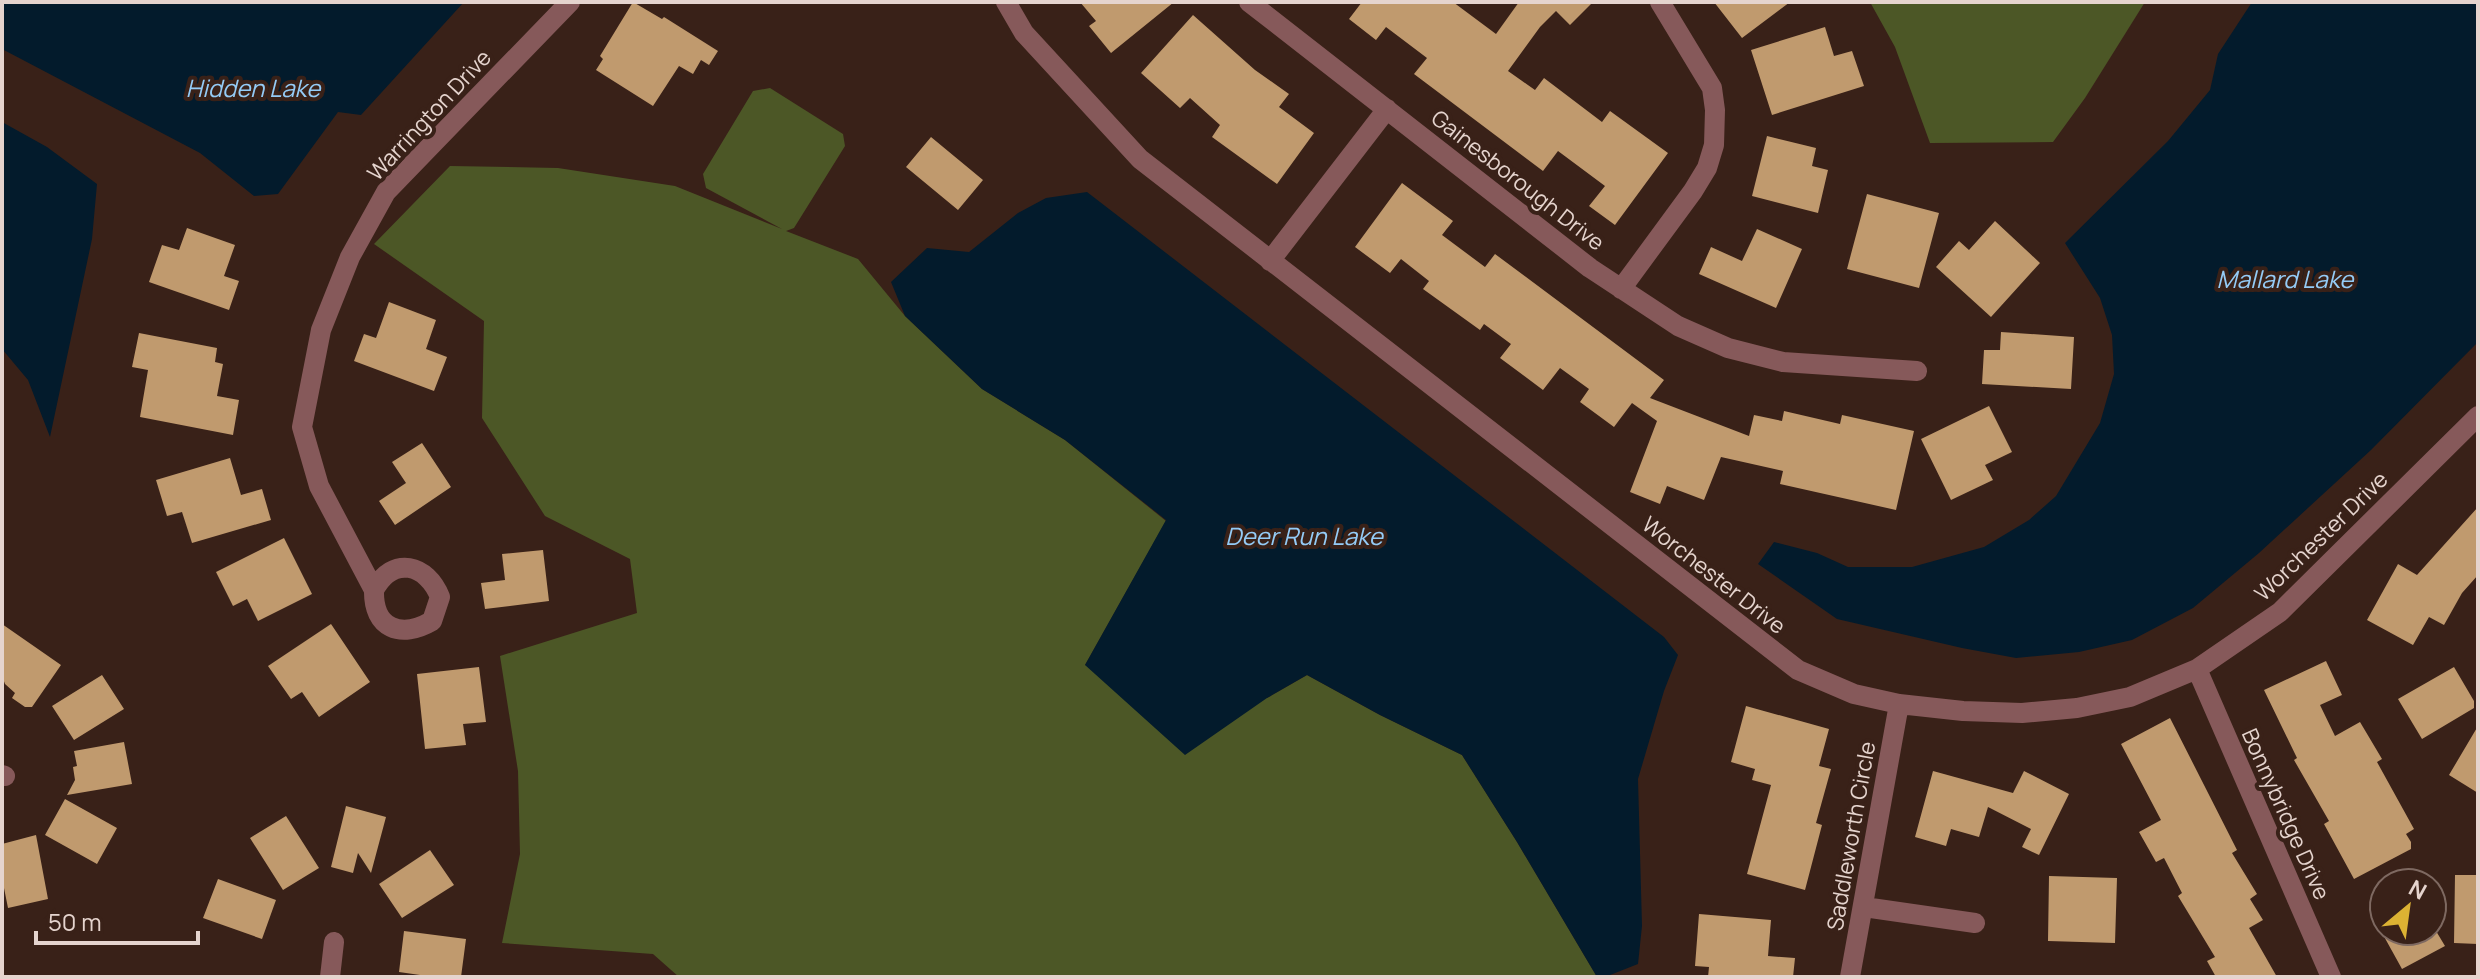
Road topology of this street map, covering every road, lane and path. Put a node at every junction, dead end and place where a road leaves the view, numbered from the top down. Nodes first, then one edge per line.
1 (570, 2) edge
2 (1006, 2) edge
3 (1249, 2) edge
4 (1660, 2) edge
5 (1387, 109) junction
6 (1270, 261) junction
7 (1621, 289) junction
8 (1917, 371) dead end
9 (2478, 416) edge
10 (374, 590) dead end
11 (2197, 669) junction
12 (1899, 704) junction
13 (1864, 907) junction
14 (1975, 923) dead end
15 (334, 942) dead end
16 (330, 977) edge
17 (1850, 977) edge
18 (2331, 977) edge

1 - 10 street, Warrington Drive
2 - 6 street, Worchester Drive
3 - 5 street, Gainesborough Drive
4 - 7 street
5 - 6 street
5 - 7 street, Gainesborough Drive
6 - 12 street, Worchester Drive
7 - 8 street, Gainesborough Drive
9 - 11 street, Worchester Drive
11 - 12 street, Worchester Drive
11 - 18 street, Bonnybridge Drive
12 - 13 street, Saddleworth Circle
13 - 14 street
13 - 17 street, Saddleworth Circle
15 - 16 street

